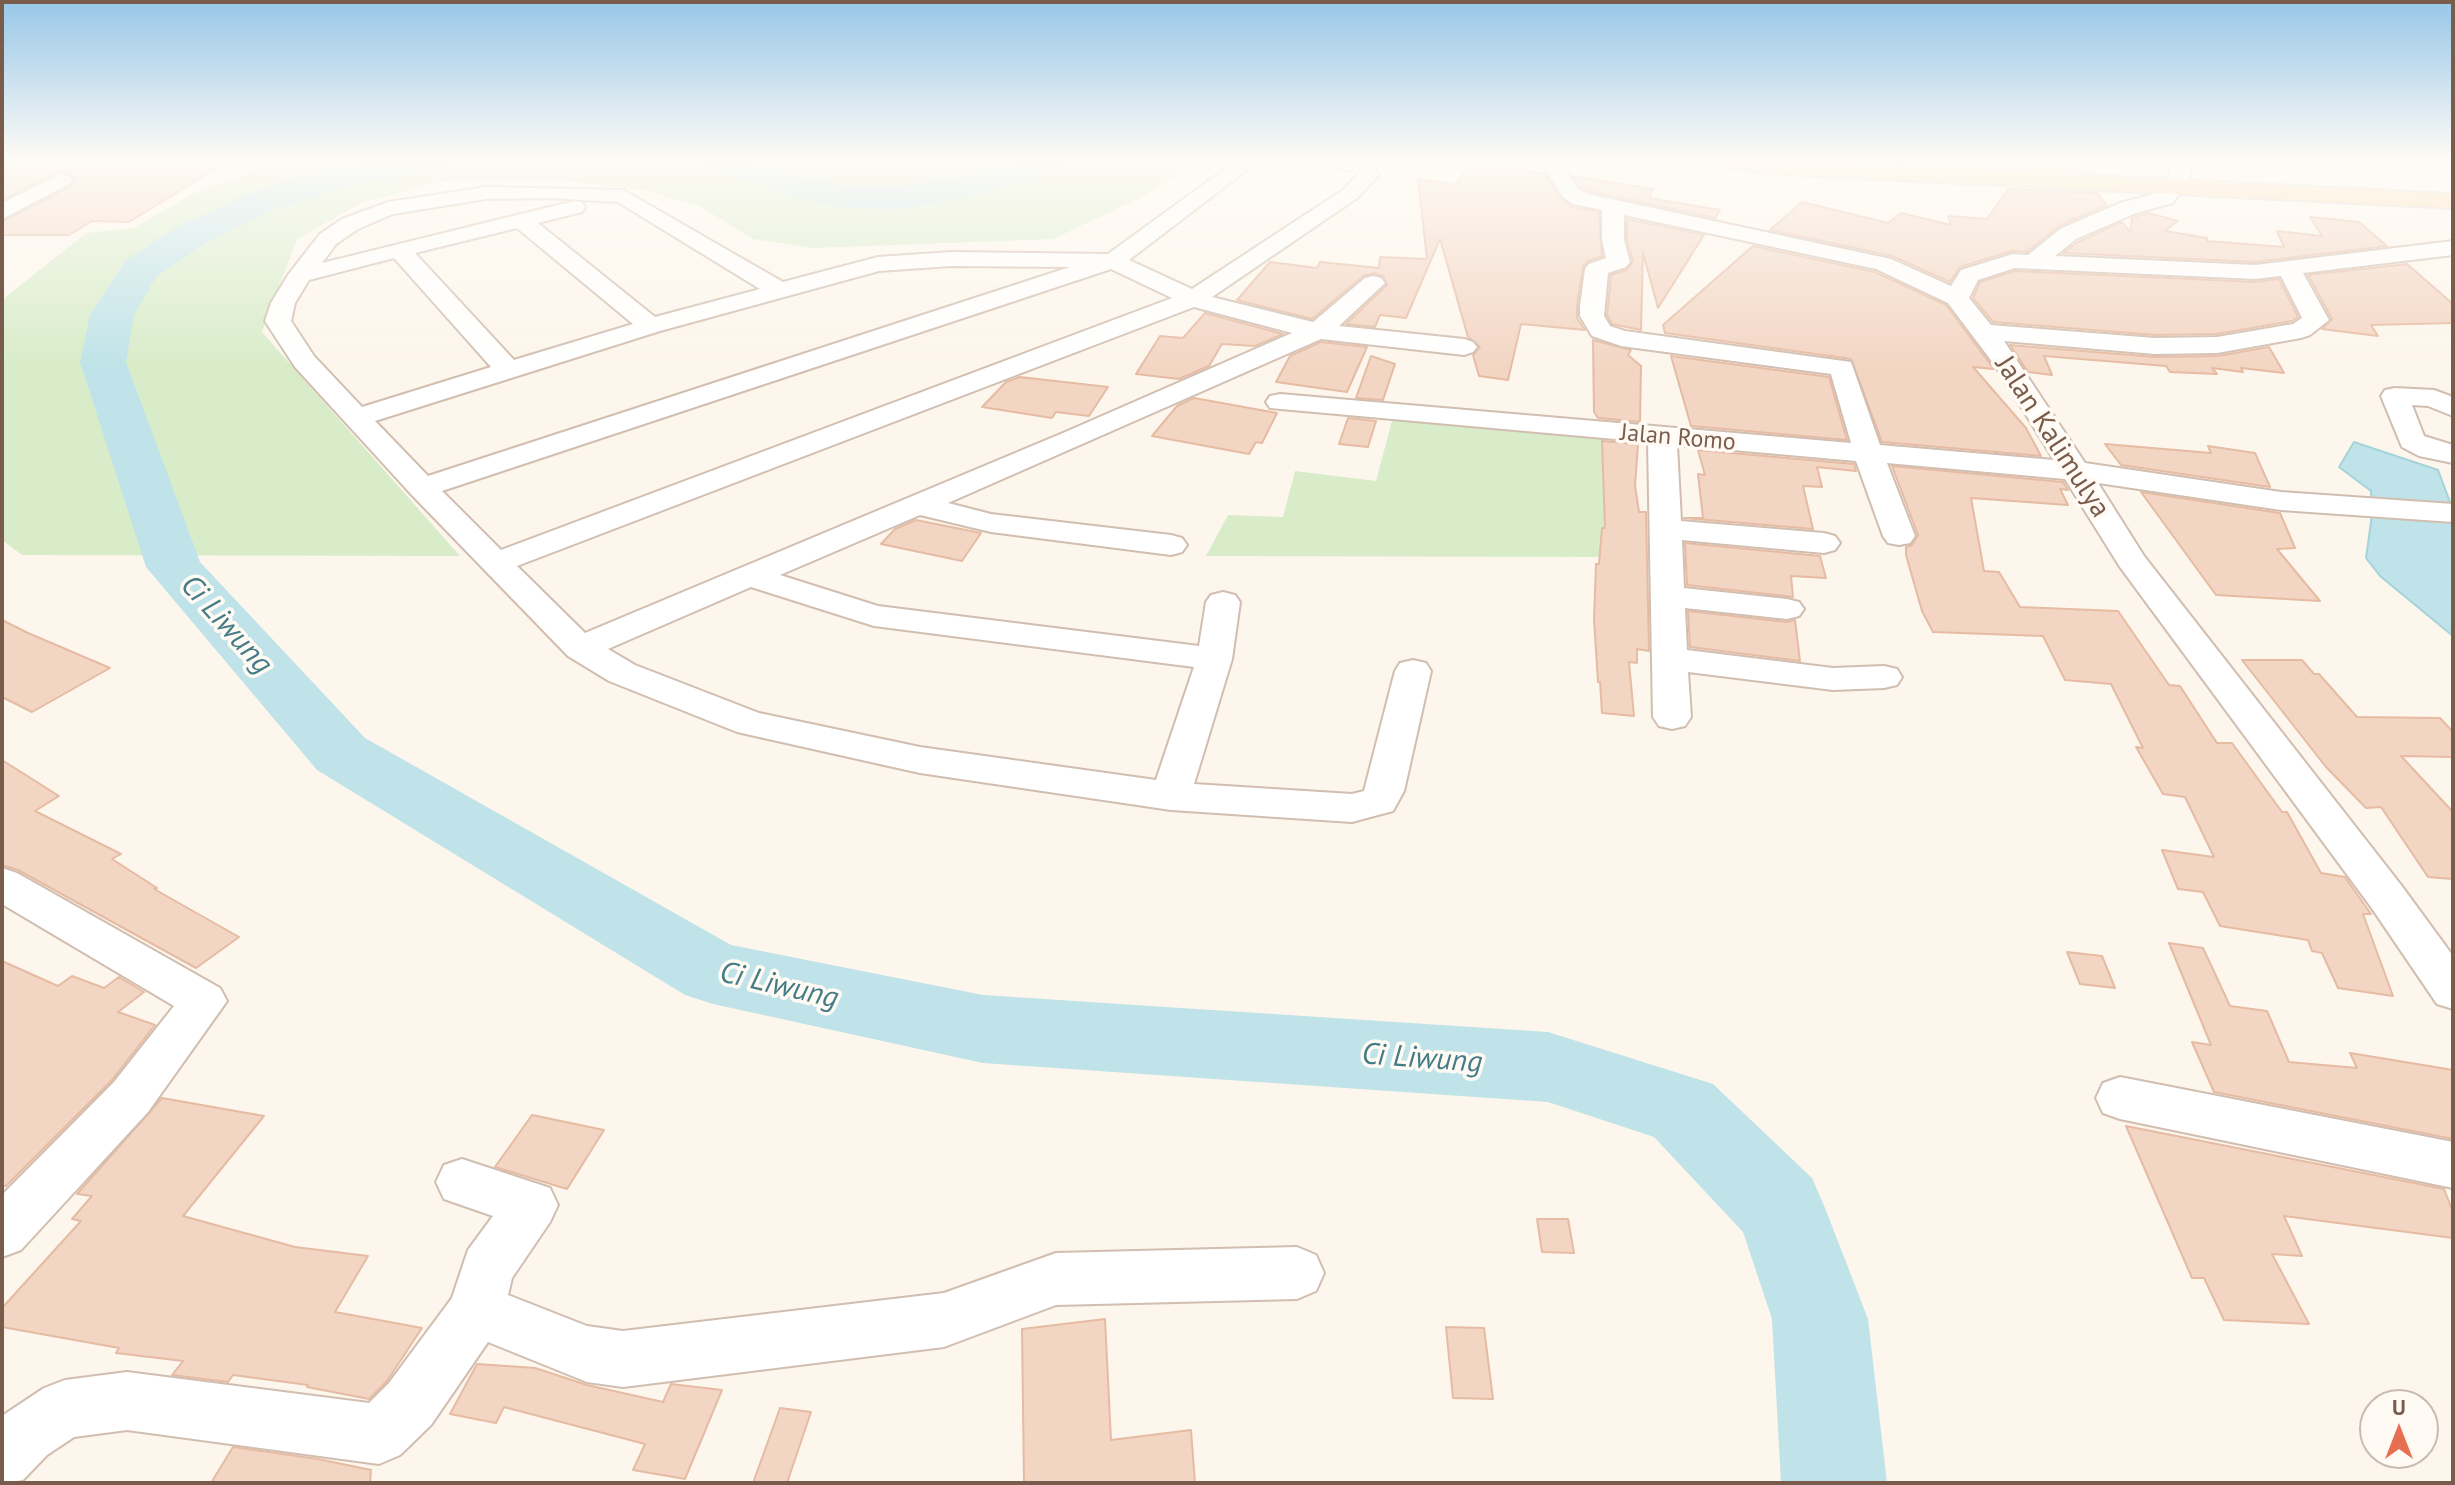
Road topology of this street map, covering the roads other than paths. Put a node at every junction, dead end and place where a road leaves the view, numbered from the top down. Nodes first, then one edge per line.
1 (342, 229) edge
2 (481, 229) edge
3 (533, 229) edge
4 (678, 229) edge
5 (1156, 229) edge
6 (1297, 229) edge
7 (1613, 229) edge
8 (1721, 229) edge
9 (2079, 229) edge
10 (2453, 248) edge
11 (400, 251) junction
12 (1113, 261) junction
13 (2035, 261) junction
14 (2288, 267) junction
15 (300, 275) junction
16 (1373, 283) dead end
17 (779, 290) junction
18 (1957, 298) junction
19 (1193, 299) junction
20 (651, 326) junction
21 (1318, 331) junction
22 (1981, 332) junction
23 (1464, 347) dead end
24 (509, 371) junction
25 (1280, 402) dead end
26 (2453, 408) edge
27 (359, 417) junction
28 (1662, 437) junction
29 (2453, 454) edge
30 (1869, 455) junction
31 (2076, 471) junction
32 (422, 488) junction
33 (917, 505) junction
34 (2453, 513) edge
35 (1664, 529) junction
36 (1899, 536) dead end
37 (1824, 543) dead end
38 (1171, 545) dead end
39 (495, 563) junction
40 (752, 577) junction
41 (1667, 596) junction
42 (1223, 602) dead end
43 (1787, 609) dead end
44 (580, 648) junction
45 (1214, 659) junction
46 (1669, 659) junction
47 (1413, 671) dead end
48 (1884, 677) dead end
49 (1672, 717) dead end
50 (1171, 796) junction
51 (2, 884) edge
52 (2453, 991) edge
53 (2120, 1098) dead end
54 (2453, 1165) edge
55 (462, 1182) dead end
56 (2, 1232) edge
57 (1297, 1273) dead end
58 (477, 1310) junction
59 (10, 1438) edge

1 - 15 street
2 - 11 street
3 - 20 street
4 - 17 street
5 - 12 street
6 - 19 street
7 - 30 street
8 - 18 street
9 - 13 street
10 - 14 street
11 - 15 street
11 - 24 street
12 - 17 street
12 - 19 street
12 - 32 street
13 - 14 street
13 - 18 street
14 - 22 street
15 - 27 street
16 - 21 street
17 - 20 street
18 - 22 street, Jalan Kalimulya
19 - 21 street
19 - 39 street
20 - 24 street
21 - 23 street
21 - 33 street
22 - 31 street, Jalan Kalimulya
24 - 27 street
25 - 28 street, Jalan Romo
26 - 29 street
27 - 32 street
28 - 30 street, Jalan Romo
28 - 35 street
30 - 31 street, Jalan Romo
30 - 36 street
31 - 34 street, Jalan Romo
31 - 52 street, Jalan Kalimulya
32 - 39 street
33 - 38 street
33 - 40 street
35 - 37 street
35 - 41 street
39 - 44 street
40 - 44 street
40 - 45 street
41 - 43 street
41 - 46 street
42 - 45 street
44 - 50 street
45 - 50 street
46 - 48 street
46 - 49 street
47 - 50 street
51 - 56 street
53 - 54 street
55 - 58 street
57 - 58 street
58 - 59 street

